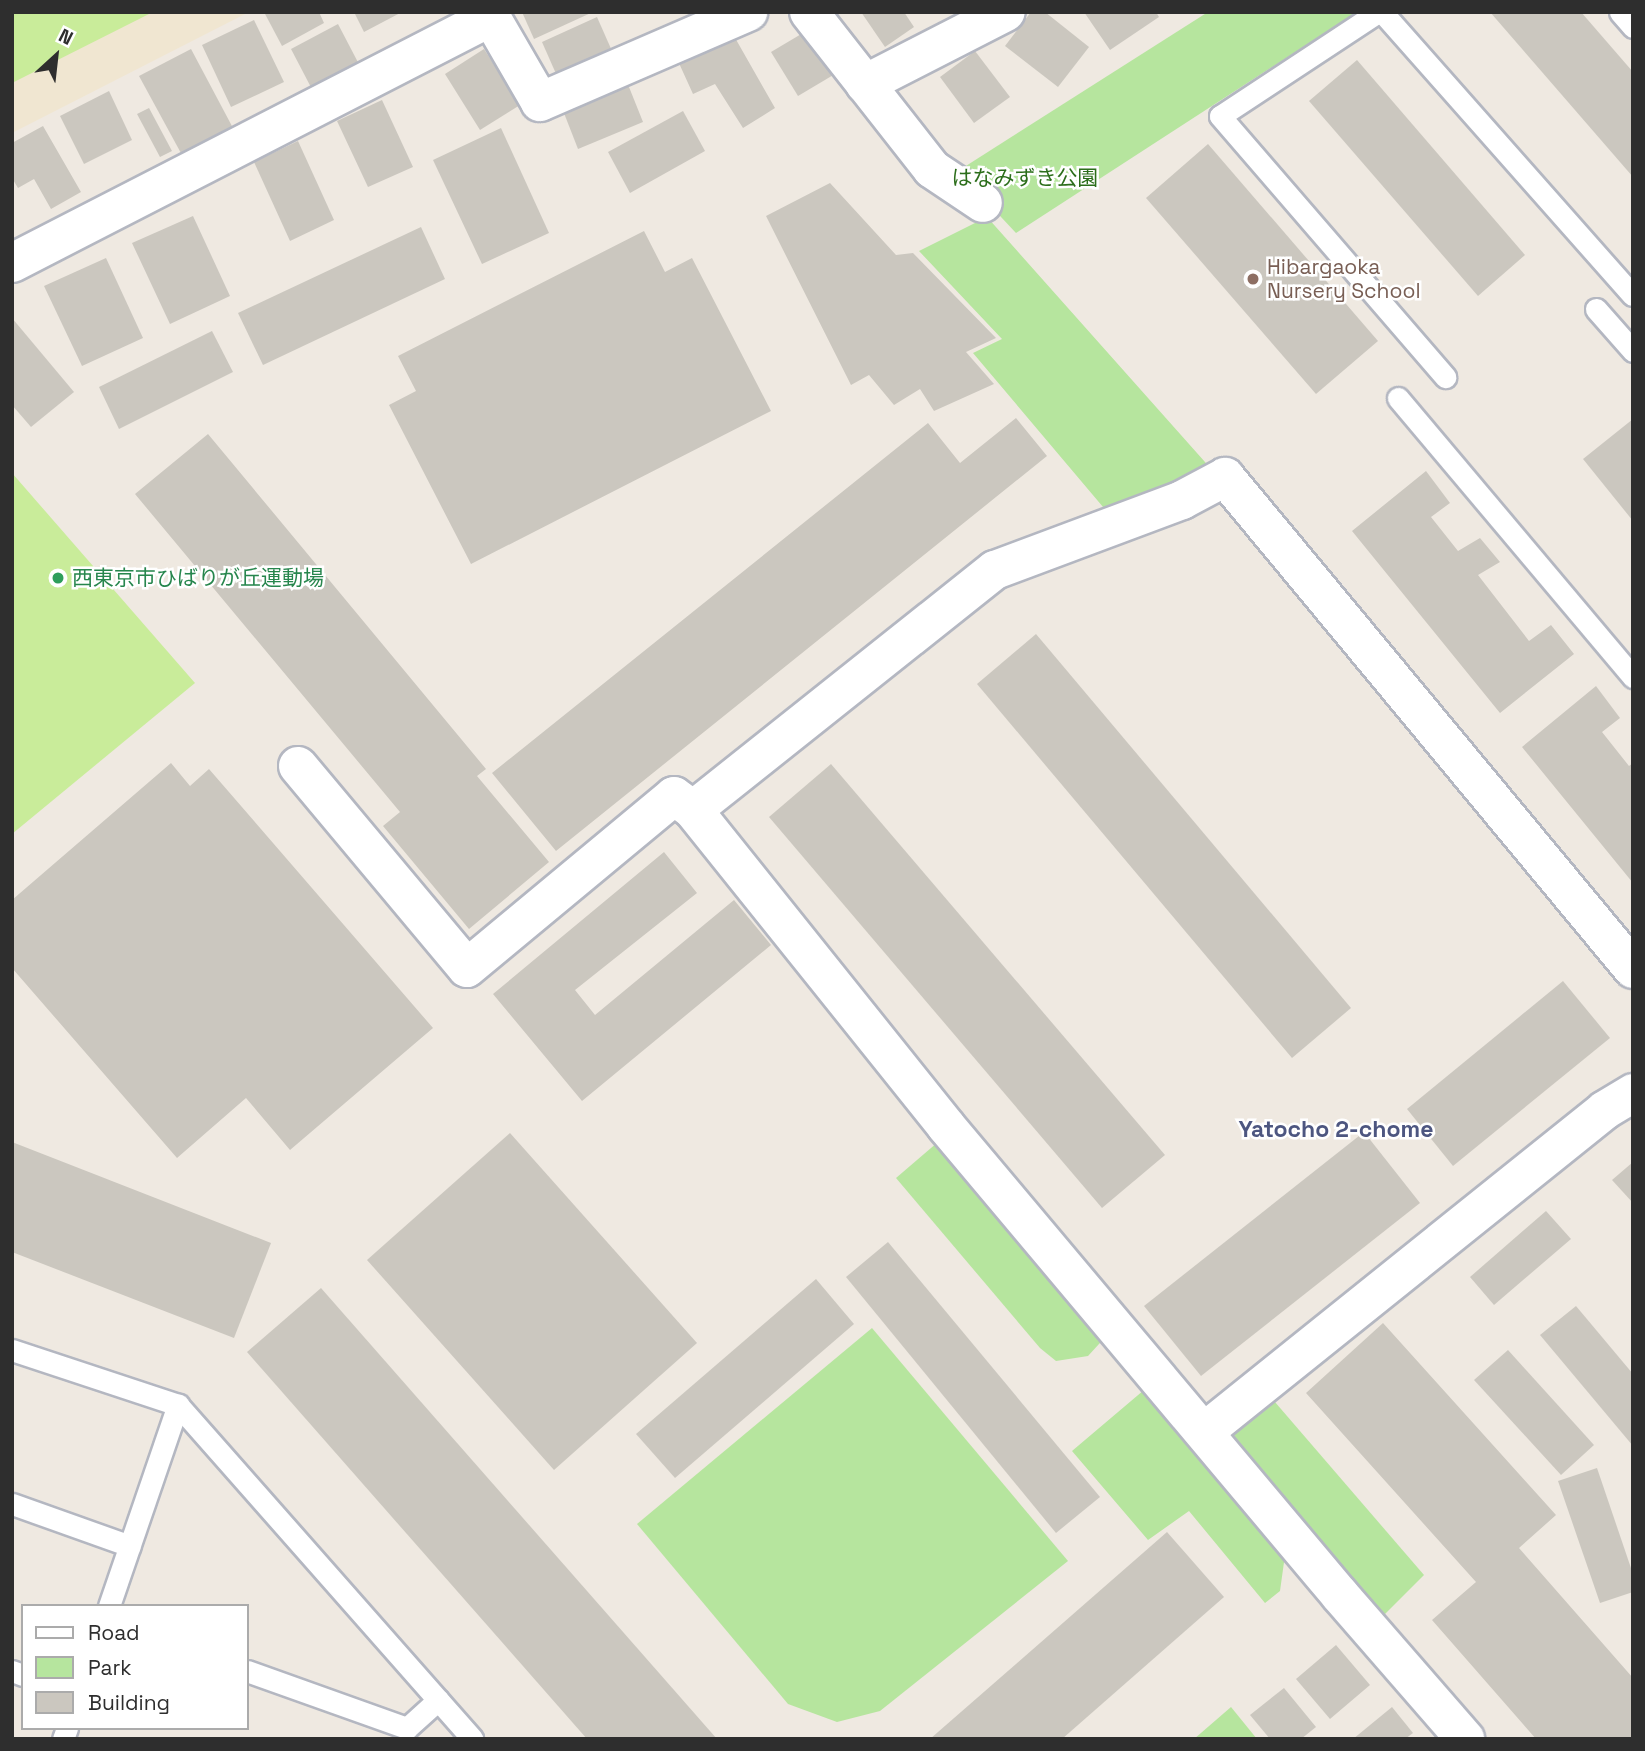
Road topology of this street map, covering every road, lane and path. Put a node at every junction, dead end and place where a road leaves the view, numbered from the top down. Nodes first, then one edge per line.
1 (748, 12) edge
2 (810, 12) edge
3 (1006, 12) edge
4 (1380, 12) edge
5 (1620, 12) edge
6 (1633, 27) edge
7 (865, 84) junction
8 (983, 203) dead end
9 (12, 262) edge
10 (1632, 295) edge
11 (1596, 309) dead end
12 (1633, 351) edge
13 (1445, 377) dead end
14 (1398, 398) dead end
15 (1633, 677) edge
16 (298, 766) dead end
17 (693, 810) junction
18 (1633, 969) edge
19 (1633, 1093) edge
20 (12, 1350) edge
21 (178, 1405) junction
22 (1205, 1432) junction
23 (12, 1504) edge
24 (130, 1546) junction
25 (110, 1604) edge
26 (248, 1671) edge
27 (438, 1700) junction
28 (472, 1739) edge
29 (1465, 1739) edge

1 - 9 street
2 - 7 street
3 - 7 street
4 - 10 lane
4 - 13 lane
5 - 6 lane
7 - 8 street
11 - 12 lane
14 - 15 lane
16 - 17 street
17 - 18 street
17 - 22 street
19 - 22 street
20 - 21 lane
21 - 24 lane
21 - 27 lane
22 - 29 street
23 - 24 lane
24 - 25 lane
26 - 27 lane
27 - 28 lane

